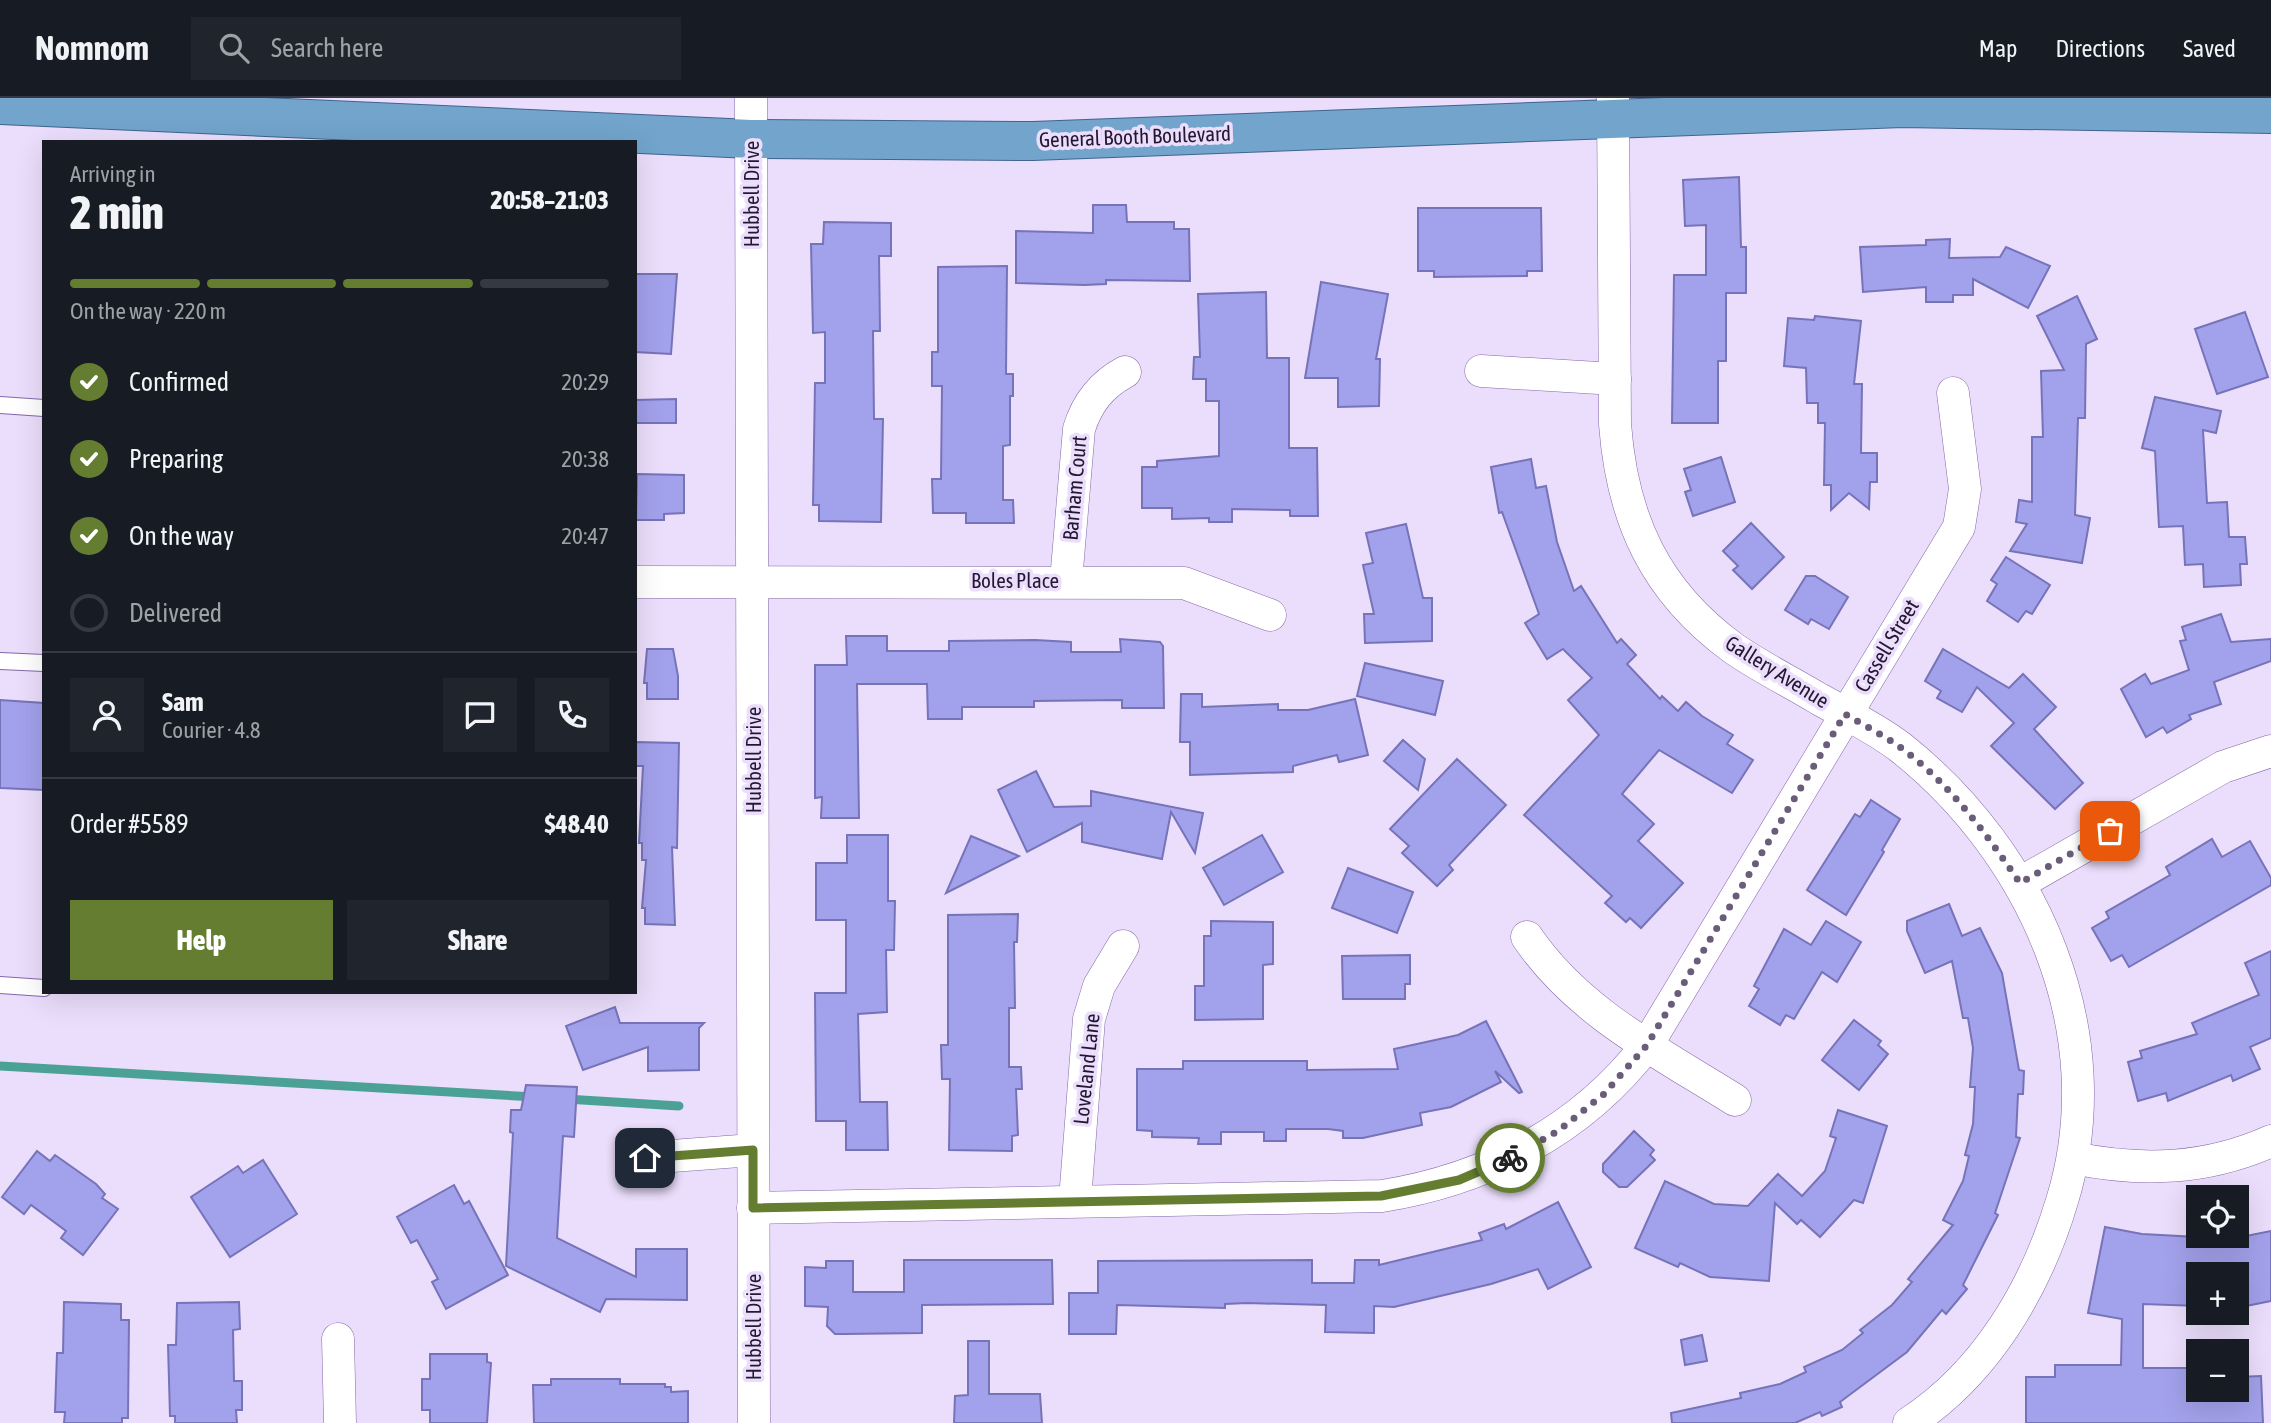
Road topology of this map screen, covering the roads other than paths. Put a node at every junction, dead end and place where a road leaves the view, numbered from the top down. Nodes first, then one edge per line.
1 (751, 98) edge
2 (0, 106) edge
3 (1613, 108) edge
4 (2271, 114) edge
5 (751, 139) junction
6 (1481, 371) dead end
7 (1125, 372) dead end
8 (1615, 379) junction
9 (1953, 393) dead end
10 (0, 405) edge
11 (42, 408) edge
12 (1066, 581) junction
13 (637, 582) edge
14 (754, 582) junction
15 (1270, 615) dead end
16 (0, 661) edge
17 (42, 663) edge
18 (1845, 714) junction
19 (2271, 751) edge
20 (2020, 883) junction
21 (1527, 937) dead end
22 (1123, 946) dead end
23 (0, 985) edge
24 (42, 988) edge
25 (1647, 1045) junction
26 (1735, 1100) dead end
27 (2271, 1141) edge
28 (753, 1150) junction
29 (645, 1158) dead end
30 (2073, 1158) junction
31 (1075, 1200) junction
32 (753, 1208) junction
33 (338, 1339) dead end
34 (1914, 1422) edge
35 (340, 1423) edge
36 (754, 1423) edge

1 - 5 street, Hubbell Drive
2 - 5 highway, General Booth Boulevard
3 - 4 highway, General Booth Boulevard
3 - 5 highway, General Booth Boulevard
3 - 8 street, Gallery Avenue
5 - 14 street, Hubbell Drive
6 - 8 street
7 - 12 street, Barham Court
8 - 18 street, Gallery Avenue
9 - 18 street, Cassell Street
10 - 11 lane
12 - 14 street, Boles Place
12 - 15 street, Boles Place
13 - 14 street, Boles Place
14 - 28 street, Hubbell Drive
16 - 17 lane
18 - 20 street, Gallery Avenue
18 - 25 street, Cassell Street
19 - 20 street
20 - 30 street, Gallery Avenue
21 - 25 street
22 - 31 street, Loveland Lane
23 - 24 lane
25 - 26 street
25 - 31 street, Cassell Street
27 - 30 street
28 - 29 street
28 - 32 street, Hubbell Drive
30 - 34 street, Gallery Avenue
31 - 32 street, Cassell Street
32 - 36 street, Hubbell Drive
33 - 35 street

